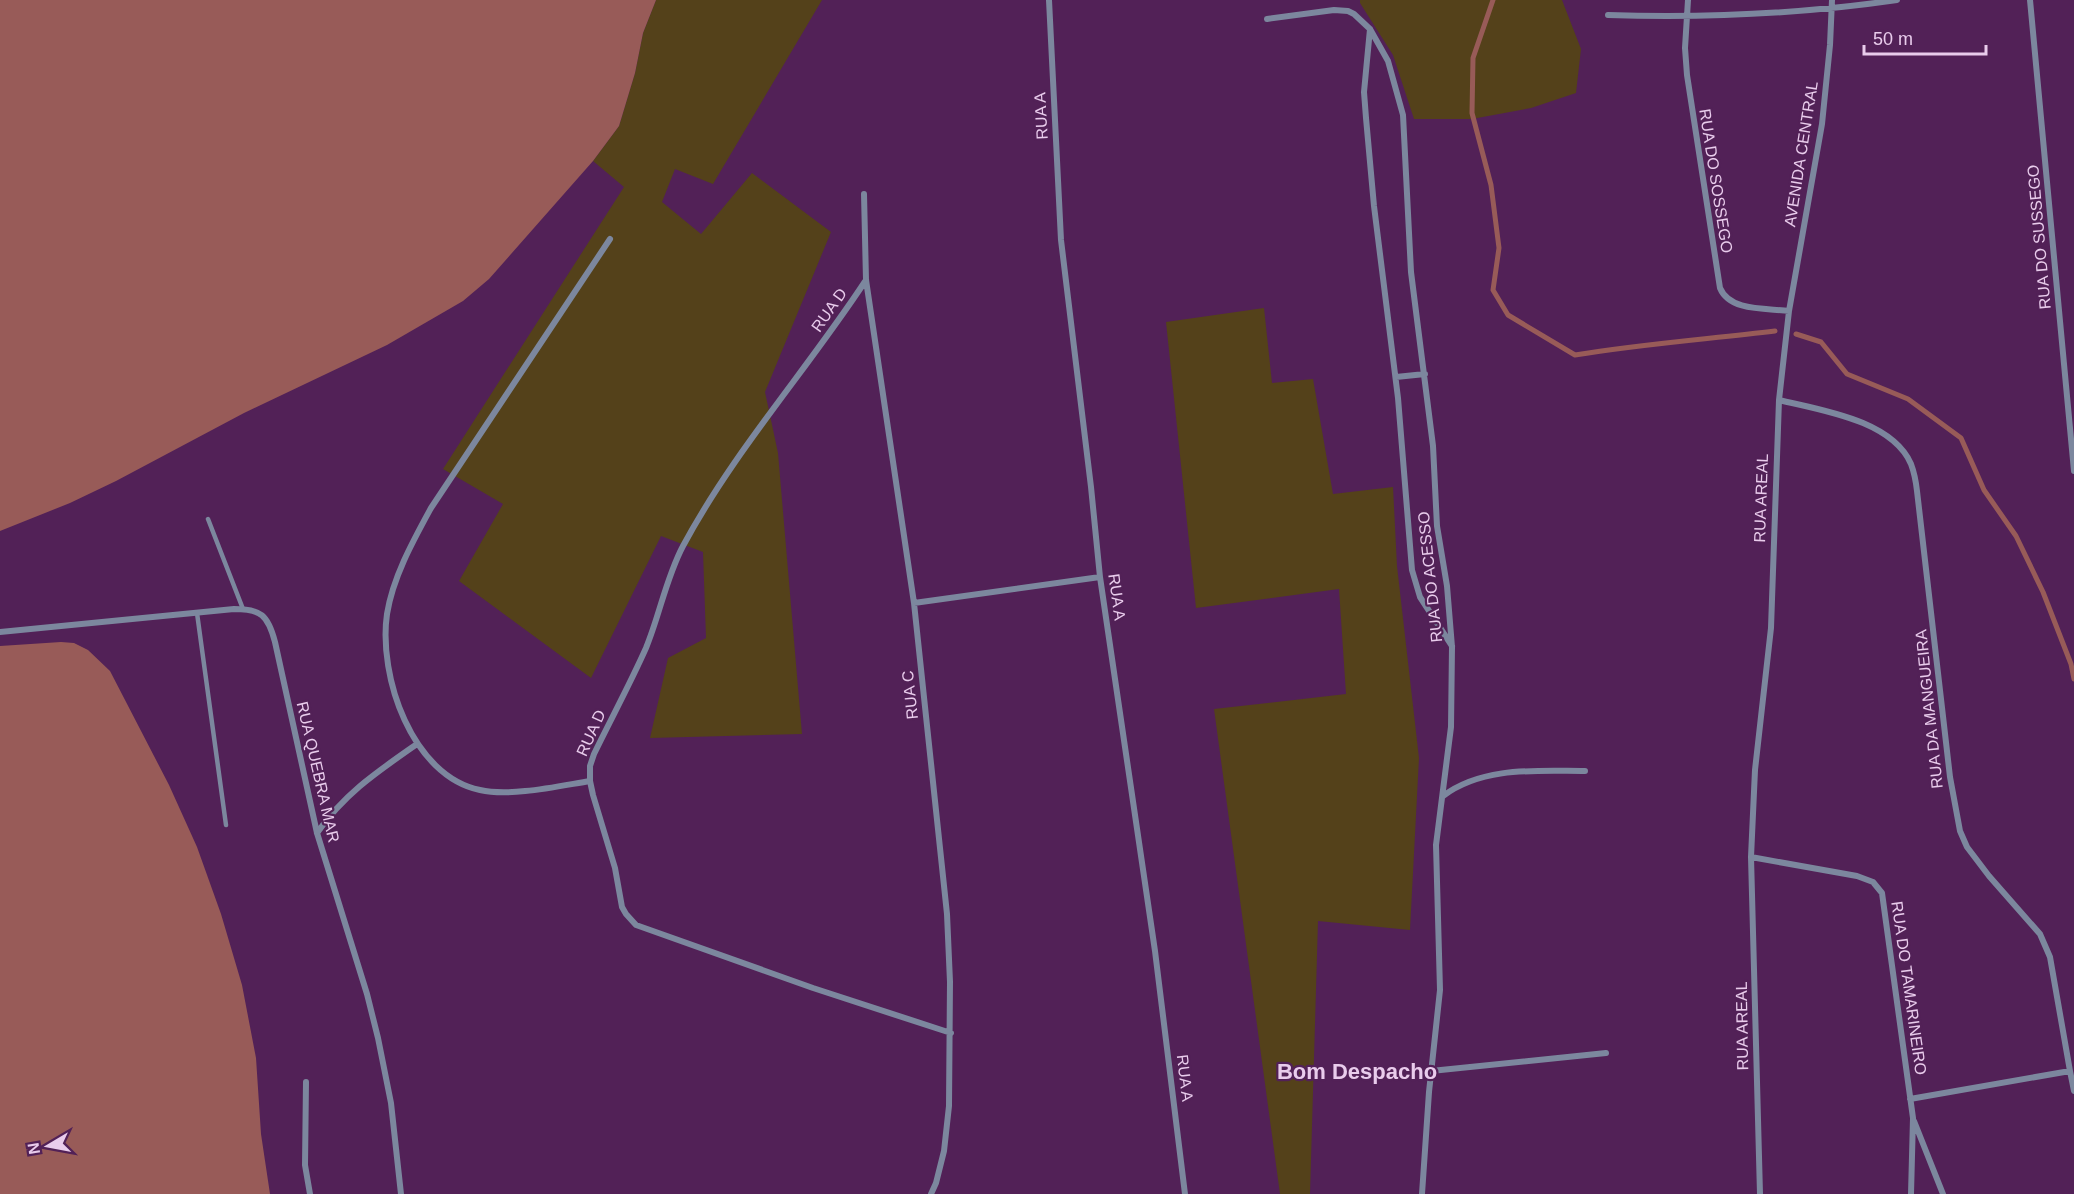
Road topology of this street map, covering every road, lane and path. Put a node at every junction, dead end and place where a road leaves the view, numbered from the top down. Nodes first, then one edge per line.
1 (1049, 0) edge
2 (1688, 0) edge
3 (1832, 0) edge
4 (1897, 0) edge
5 (2030, 0) edge
6 (1832, 9) junction
7 (1608, 15) dead end
8 (1686, 17) junction
9 (1267, 19) dead end
10 (1370, 28) junction
11 (864, 194) dead end
12 (610, 239) dead end
13 (866, 280) junction
14 (1789, 311) junction
15 (1425, 374) junction
16 (1396, 377) junction
17 (1779, 400) junction
18 (2074, 471) edge
19 (208, 519) dead end
20 (1100, 577) junction
21 (914, 603) junction
22 (243, 609) junction
23 (197, 613) junction
24 (0, 632) edge
25 (1452, 647) junction
26 (417, 744) junction
27 (1585, 771) dead end
28 (590, 781) junction
29 (1442, 796) junction
30 (226, 825) dead end
31 (317, 833) junction
32 (1751, 857) junction
33 (951, 1033) junction
34 (1606, 1053) dead end
35 (1431, 1071) junction
36 (2070, 1071) junction
37 (306, 1082) dead end
38 (2074, 1091) edge
39 (1910, 1100) junction
40 (1912, 1118) junction
41 (310, 1194) edge
42 (401, 1194) edge
43 (931, 1194) edge
44 (1185, 1194) edge
45 (1422, 1194) edge
46 (1760, 1194) edge
47 (1911, 1194) edge
48 (1943, 1194) edge

1 - 20 street, RUA A
2 - 8 street, RUA DO SOSSEGO
3 - 6 street, AVENIDA CENTRAL
4 - 6 street
5 - 18 street, RUA DO SUSSEGO
6 - 8 street
6 - 14 street, AVENIDA CENTRAL
7 - 8 street
8 - 14 street, RUA DO SOSSEGO
9 - 10 street, RUA DO ACESSO
10 - 15 street, RUA DO ACESSO
10 - 16 street
11 - 13 street, RUA C
12 - 26 street
13 - 21 street, RUA C
13 - 28 street, RUA D
14 - 17 street, RUA AREAL
15 - 16 street
15 - 25 street, RUA DO ACESSO
16 - 25 street
17 - 32 street, RUA AREAL
17 - 36 street, RUA DA MANGUEIRA
19 - 22 lane
20 - 21 street
20 - 44 street, RUA A
21 - 33 street, RUA C
22 - 23 street
22 - 31 street, RUA QUEBRA MAR
23 - 24 street
23 - 30 lane
25 - 29 street, RUA DO ACESSO
26 - 28 street
26 - 31 street
27 - 29 street
28 - 33 street, RUA D
29 - 35 street, RUA DO ACESSO
31 - 42 street, RUA QUEBRA MAR
32 - 39 street, RUA DO TAMARINEIRO
32 - 46 street, RUA AREAL
33 - 43 street, RUA C
34 - 35 street
35 - 45 street, RUA DO ACESSO
36 - 38 street, RUA DA MANGUEIRA
36 - 39 street
37 - 41 street
39 - 40 street, RUA DO TAMARINEIRO
40 - 47 street, RUA DO TAMARINEIRO
40 - 48 street, RUA DO TAMARINEIRO

